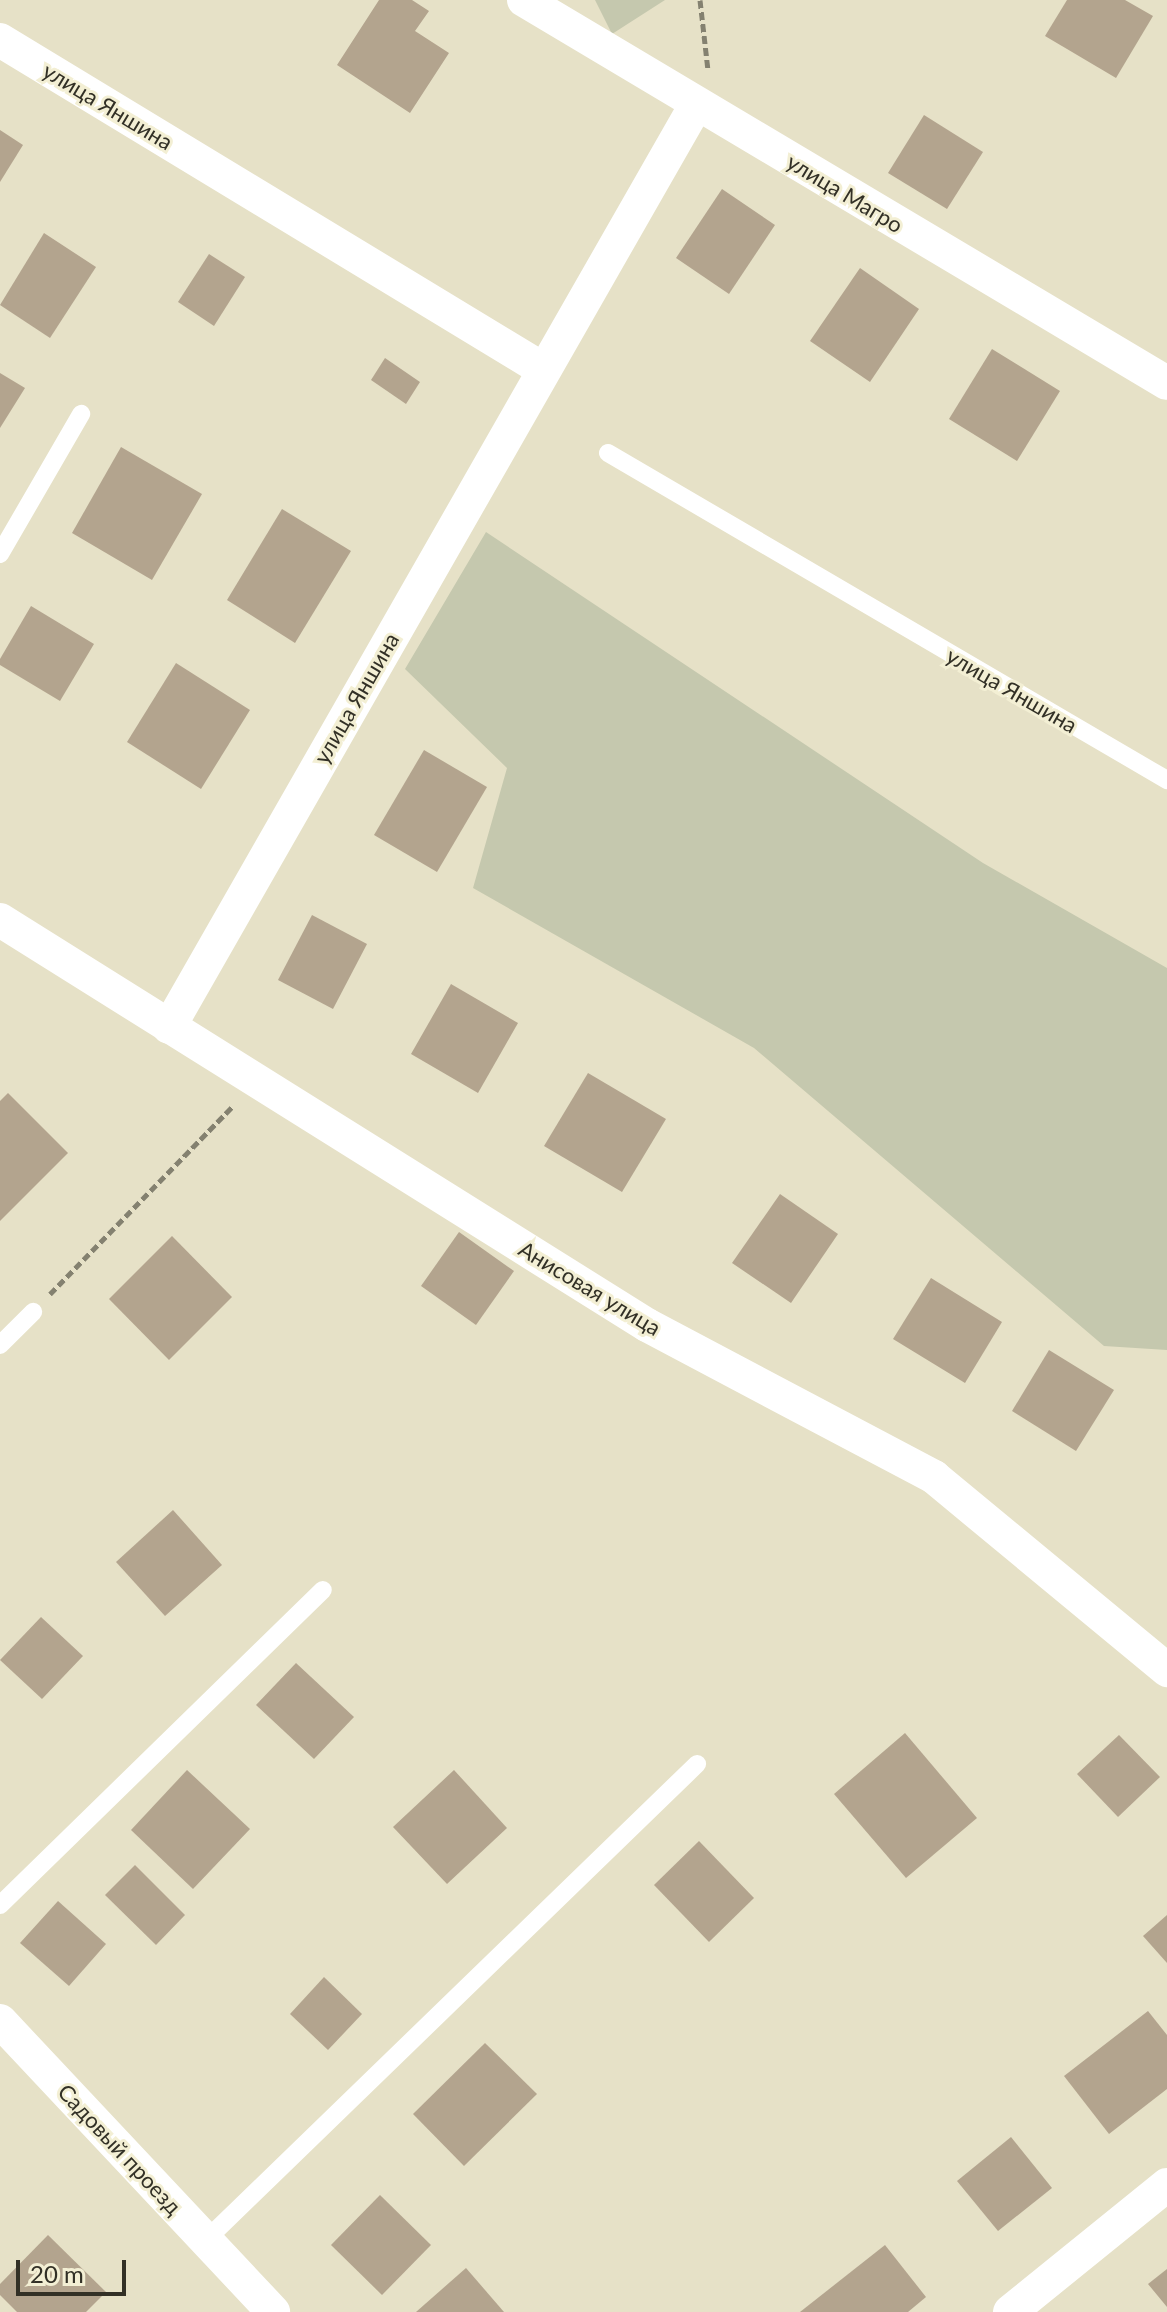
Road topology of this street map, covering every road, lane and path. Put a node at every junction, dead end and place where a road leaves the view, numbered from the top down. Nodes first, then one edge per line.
1 (524, 0) edge
2 (700, 0) edge
3 (0, 40) edge
4 (696, 105) junction
5 (544, 370) junction
6 (1167, 383) edge
7 (81, 414) dead end
8 (608, 453) dead end
9 (0, 554) edge
10 (1167, 780) edge
11 (0, 920) edge
12 (169, 1027) junction
13 (256, 1081) junction
14 (33, 1312) joint
15 (0, 1345) edge
16 (323, 1590) dead end
17 (1167, 1670) edge
18 (697, 1764) dead end
19 (0, 1905) edge
20 (0, 2021) edge
21 (1167, 2185) edge
22 (206, 2240) junction
23 (273, 2312) edge
24 (1010, 2312) edge

1 - 4 street, улица Магро
2 - 4 path
3 - 5 street, улица Яншина
4 - 5 street, улица Яншина
4 - 6 street, улица Магро
5 - 12 street, улица Яншина
7 - 9 lane
8 - 10 lane, улица Яншина
11 - 12 street, Анисовая улица
12 - 13 street, Анисовая улица
13 - 14 path
13 - 17 street, Анисовая улица
14 - 15 lane
16 - 19 lane
18 - 22 lane
20 - 22 street, Садовый проезд
21 - 24 street
22 - 23 street, Садовый проезд

